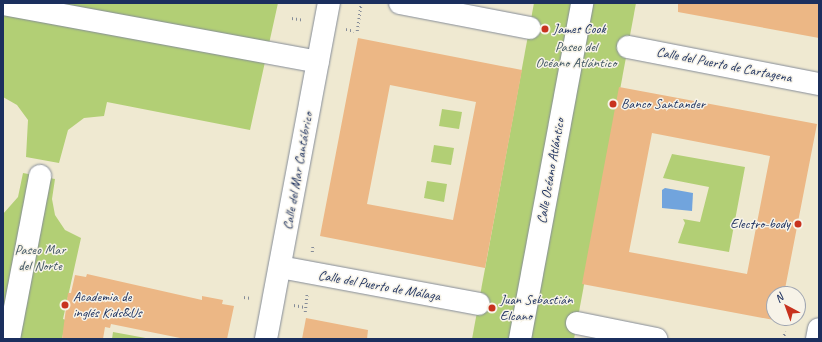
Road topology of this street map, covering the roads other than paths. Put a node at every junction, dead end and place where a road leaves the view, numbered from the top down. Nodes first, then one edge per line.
1 (329, 3) edge
2 (400, 3) edge
3 (582, 3) edge
4 (3, 4) edge
5 (530, 28) dead end
6 (628, 47) dead end
7 (318, 62) junction
8 (819, 84) edge
9 (40, 176) dead end
10 (280, 267) junction
11 (479, 304) dead end
12 (577, 323) dead end
13 (819, 329) edge
14 (9, 339) edge
15 (266, 339) edge
16 (520, 339) edge
17 (656, 339) edge
18 (817, 339) edge

1 - 7 street, Calle del Mar Cantábrico
2 - 5 street
3 - 16 street, Calle Océano Atlántico
4 - 7 street
6 - 8 street, Calle del Puerto de Cartagena
7 - 10 street, Calle del Mar Cantábrico
9 - 14 street
10 - 11 street, Calle del Puerto de Málaga
10 - 15 street, Calle del Mar Cantábrico
12 - 17 street
13 - 18 street

